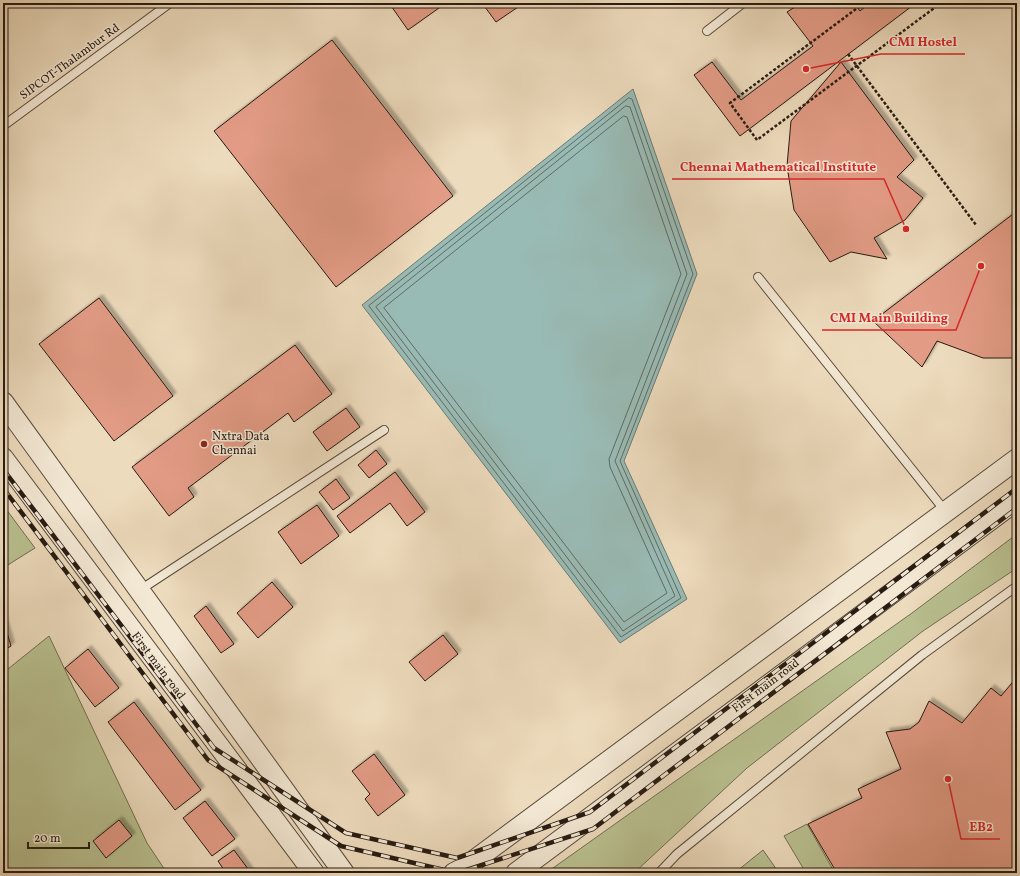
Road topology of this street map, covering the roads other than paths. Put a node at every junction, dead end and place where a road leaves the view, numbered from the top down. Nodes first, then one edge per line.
1 (170, 3) edge
2 (743, 3) edge
3 (707, 31) dead end
4 (3, 126) edge
5 (758, 277) dead end
6 (3, 402) edge
7 (384, 430) dead end
8 (3, 458) edge
9 (1017, 459) edge
10 (1017, 500) edge
11 (946, 512) junction
12 (1017, 586) edge
13 (140, 591) junction
14 (314, 873) edge
15 (344, 873) edge
16 (454, 873) edge
17 (516, 873) edge
18 (659, 873) edge

1 - 4 lane, SIPCOT-Thalambur Rd
2 - 3 lane
5 - 11 lane
6 - 13 street
7 - 13 lane
8 - 14 street, First main road
9 - 11 street
10 - 17 street, First main road
11 - 16 street
12 - 18 lane
13 - 15 street

